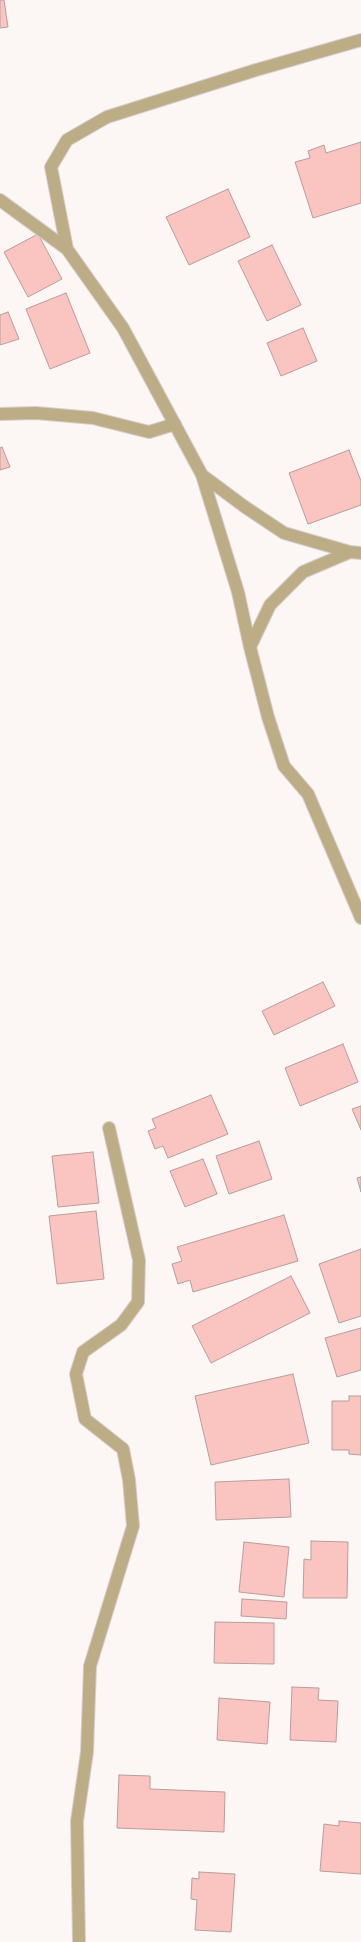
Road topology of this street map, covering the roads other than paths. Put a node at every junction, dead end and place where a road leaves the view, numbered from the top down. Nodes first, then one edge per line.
1 (361, 40) edge
2 (0, 200) edge
3 (67, 249) junction
4 (0, 414) edge
5 (175, 424) junction
6 (202, 475) junction
7 (356, 553) edge
8 (250, 648) junction
9 (361, 918) edge
10 (109, 1128) dead end
11 (79, 1942) edge

1 - 3 street
2 - 3 street
3 - 5 street
4 - 5 street
5 - 6 street
6 - 7 street
6 - 8 street
7 - 8 street
8 - 9 street
10 - 11 street

